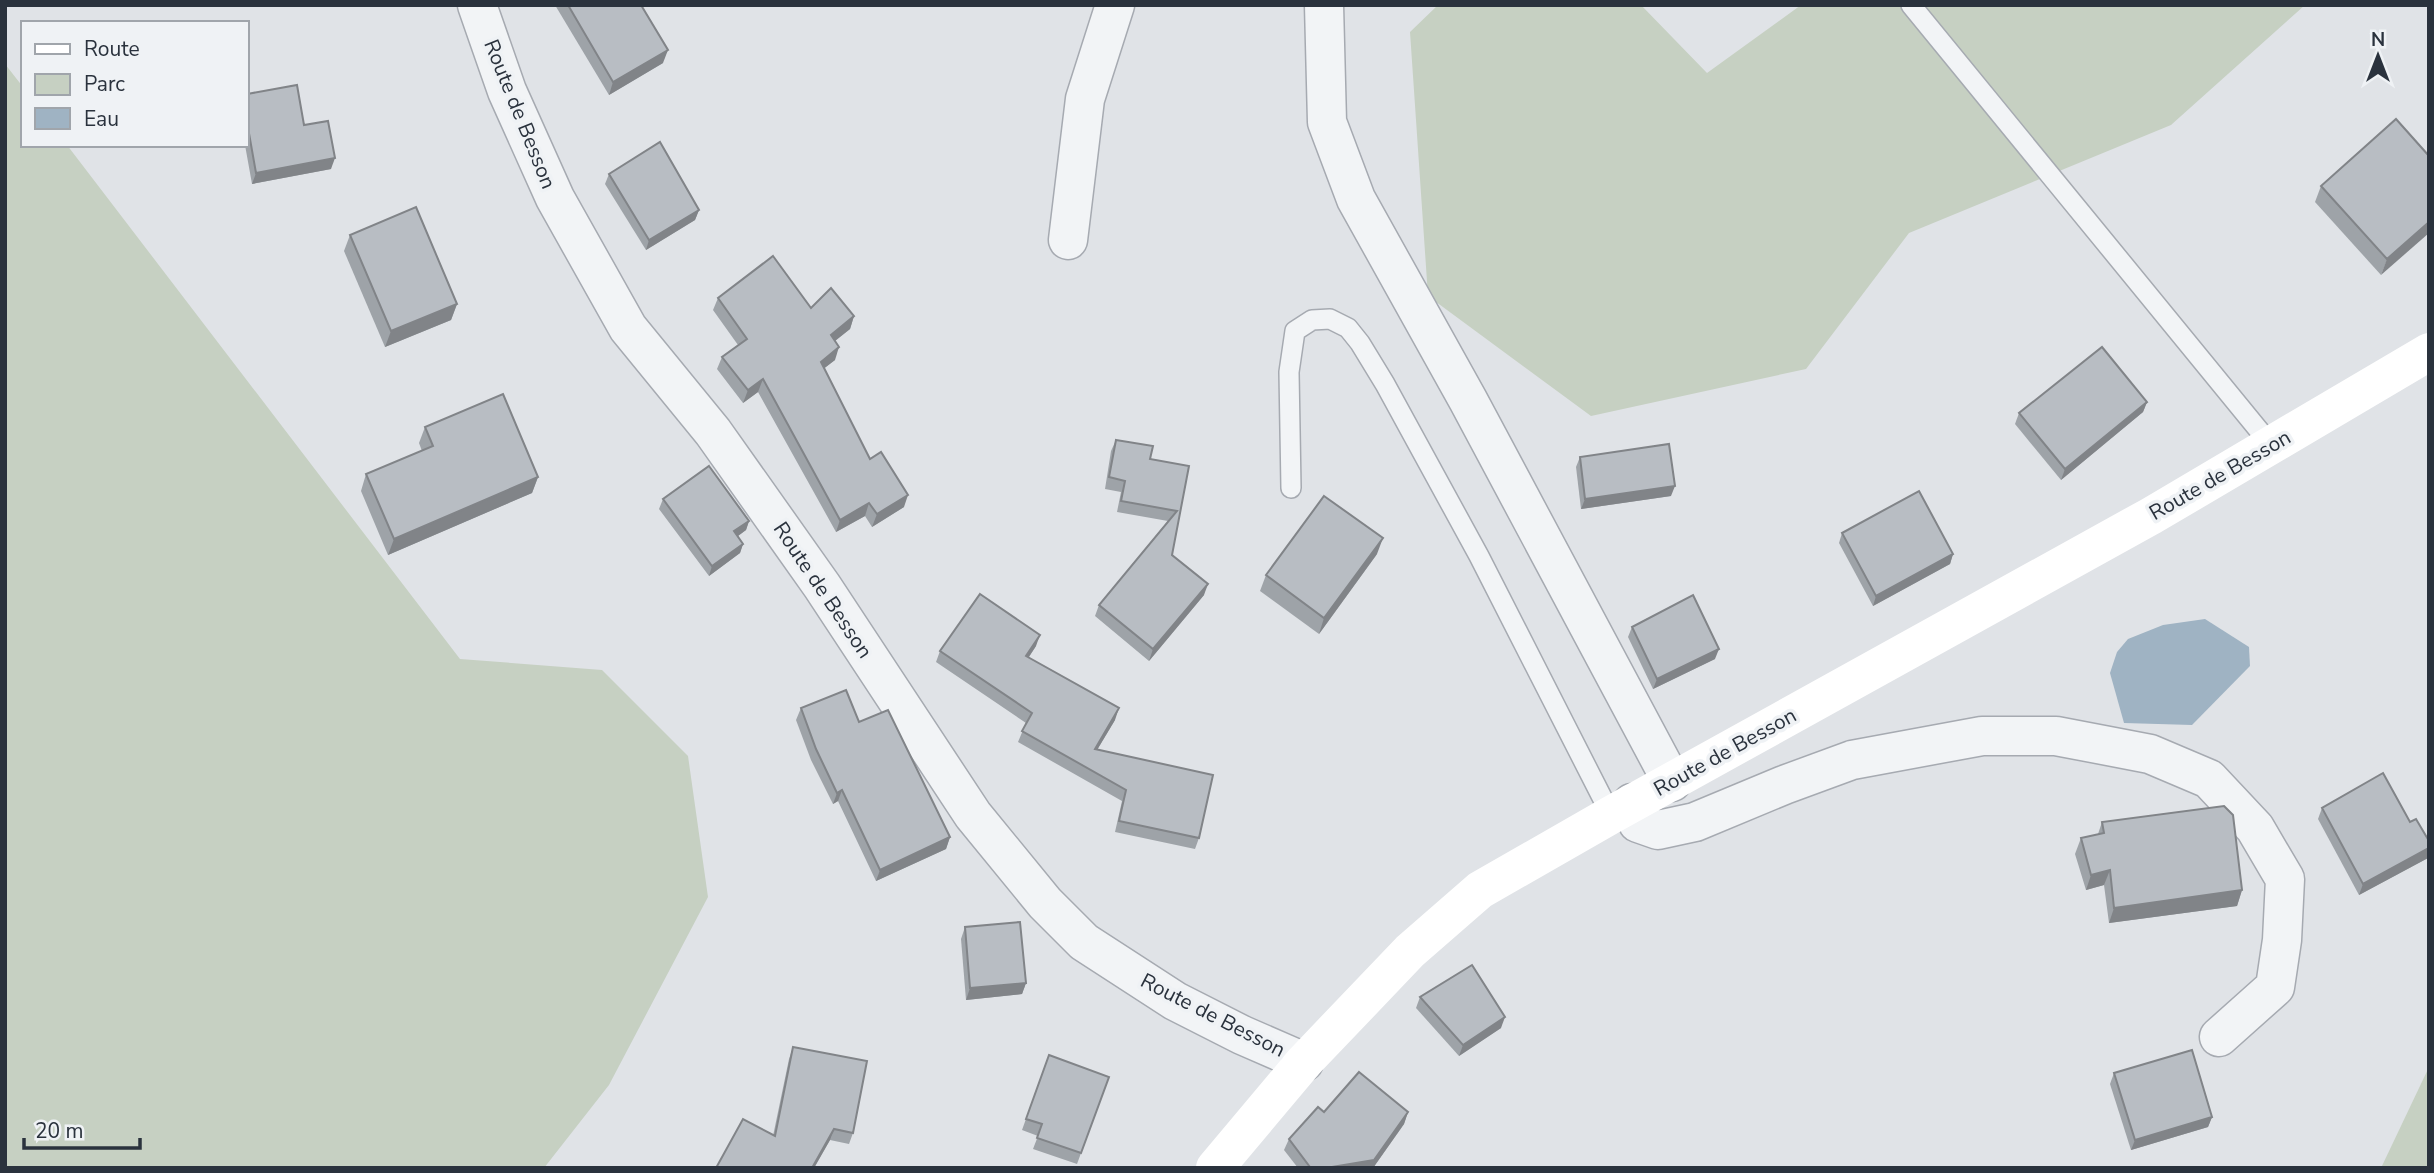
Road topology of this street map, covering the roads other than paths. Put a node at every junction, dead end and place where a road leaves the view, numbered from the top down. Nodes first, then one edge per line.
1 (477, 5) edge
2 (1115, 5) edge
3 (1324, 5) edge
4 (1911, 5) edge
5 (1068, 240) dead end
6 (2429, 352) edge
7 (2271, 445) junction
8 (1291, 488) dead end
9 (1672, 782) junction
10 (1622, 809) junction
11 (2220, 1037) dead end
12 (1304, 1062) junction
13 (1225, 1165) edge

1 - 12 street, Route de Besson
2 - 5 street
3 - 9 street
4 - 7 lane
6 - 7 main road, Route de Besson
7 - 9 main road, Route de Besson
8 - 10 lane
9 - 10 main road, Route de Besson
10 - 11 street
10 - 12 main road, Route de Besson
12 - 13 main road

